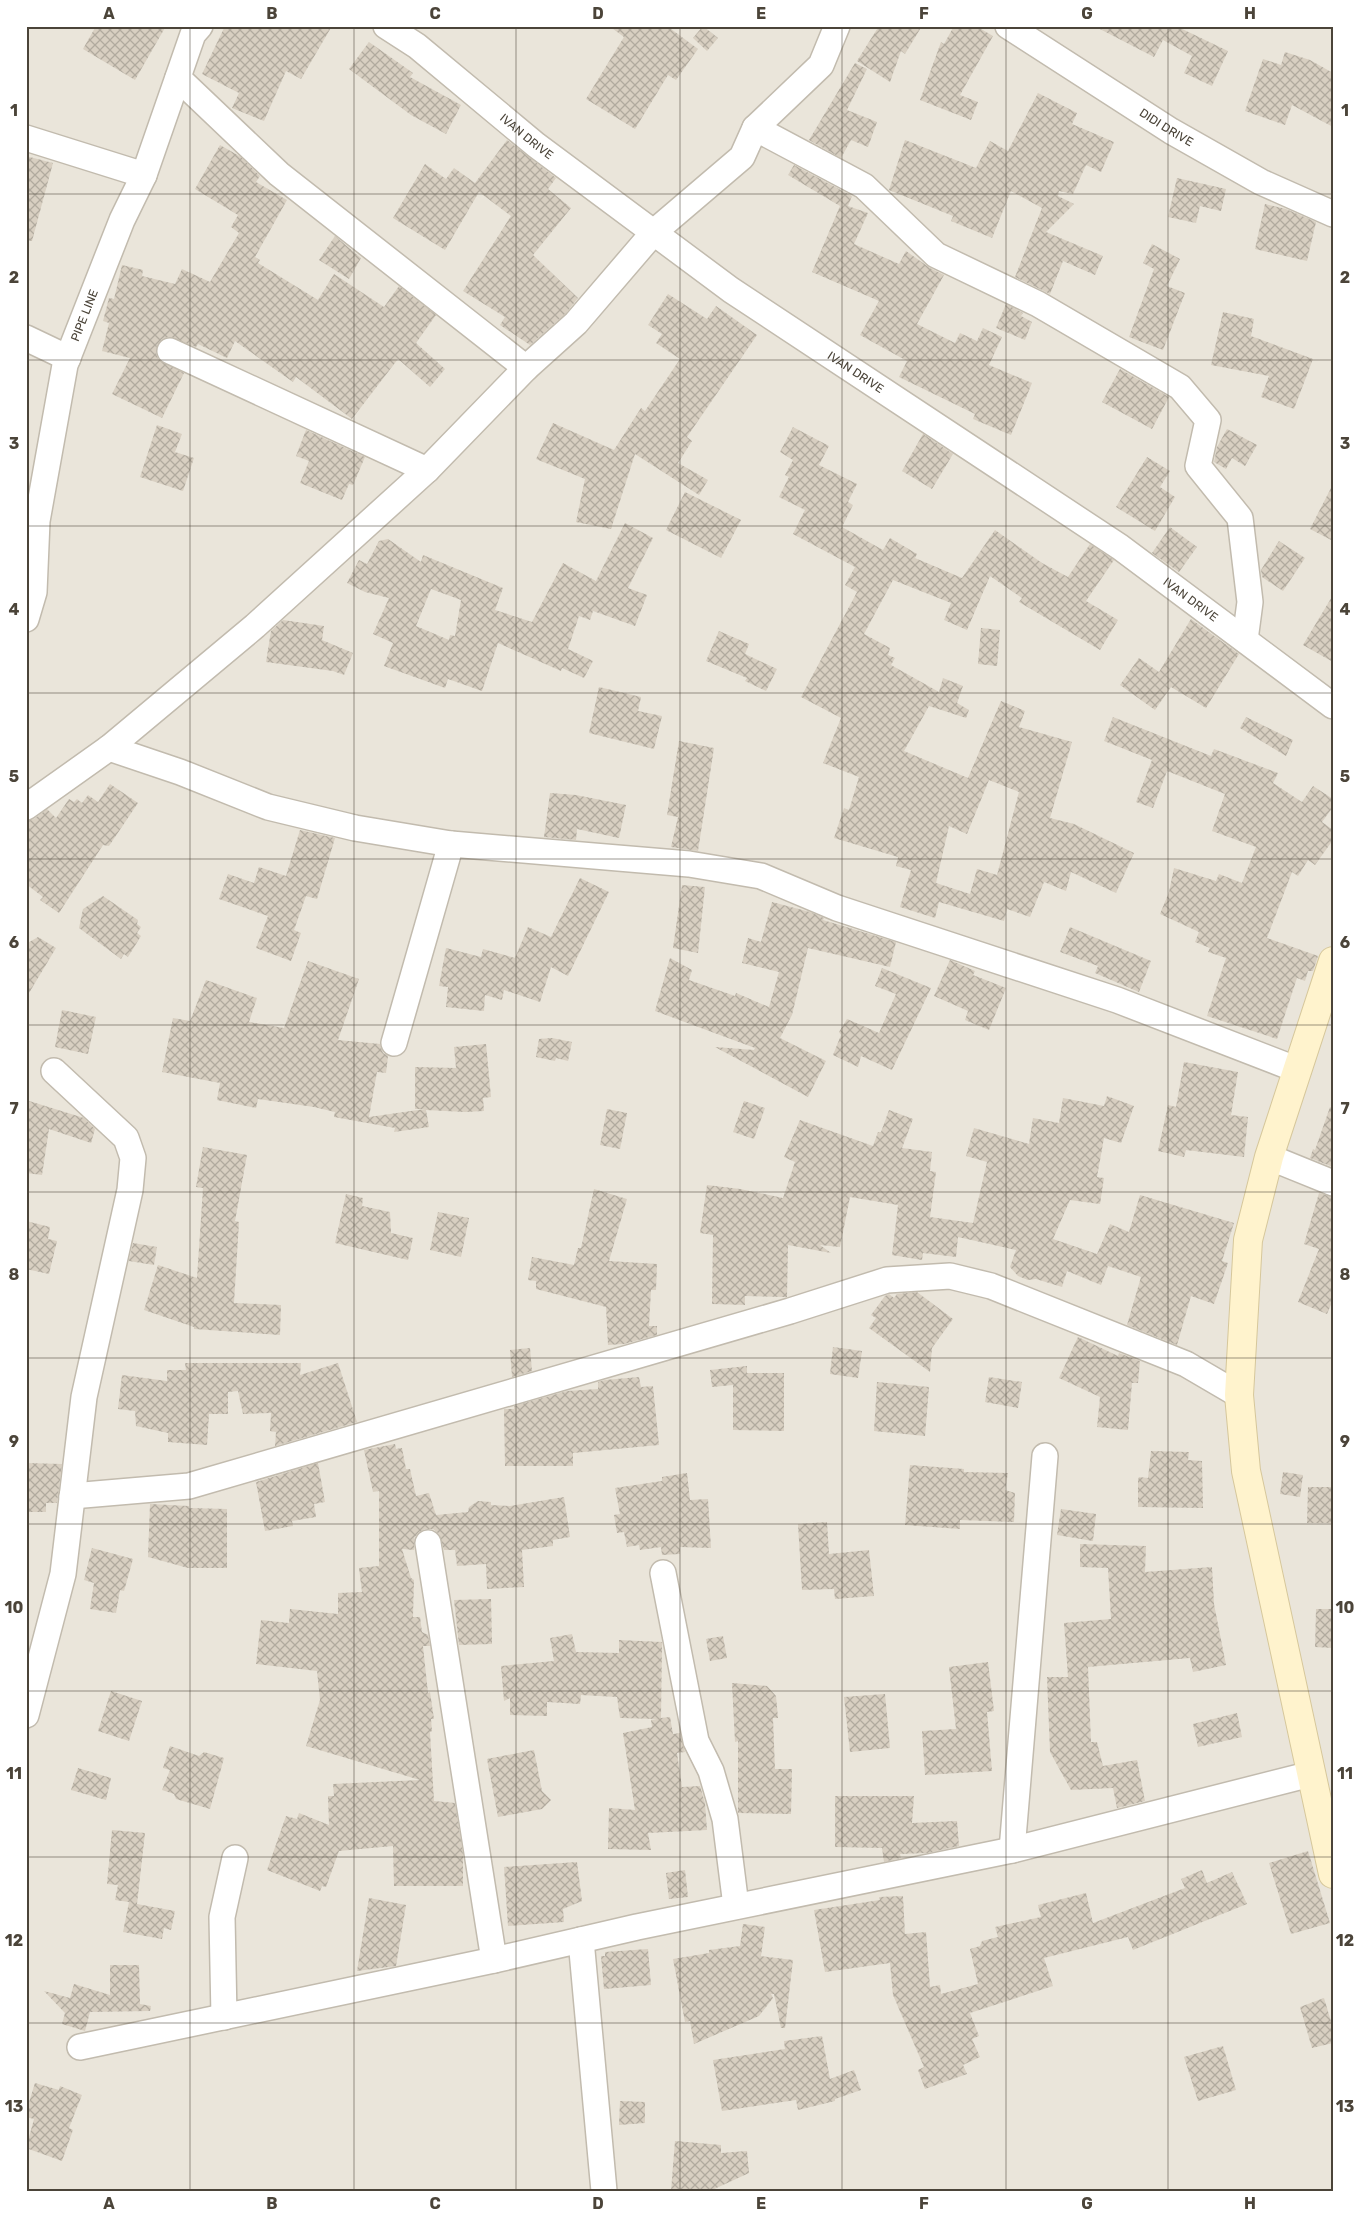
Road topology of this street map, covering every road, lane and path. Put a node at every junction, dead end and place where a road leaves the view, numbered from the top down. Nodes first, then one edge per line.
1 (386, 26) edge
2 (837, 26) edge
3 (1008, 26) edge
4 (192, 29) edge
5 (178, 78) junction
6 (755, 128) junction
7 (26, 138) edge
8 (144, 174) junction
9 (1333, 214) edge
10 (654, 232) junction
11 (26, 338) edge
12 (170, 351) dead end
13 (68, 358) junction
14 (526, 368) junction
15 (428, 470) junction
16 (26, 619) edge
17 (1245, 640) junction
18 (1333, 706) edge
19 (109, 748) junction
20 (26, 807) edge
21 (452, 844) junction
22 (1333, 961) edge
23 (394, 1043) dead end
24 (1298, 1070) junction
25 (54, 1071) dead end
26 (1269, 1157) junction
27 (1333, 1183) edge
28 (1239, 1395) junction
29 (1045, 1456) dead end
30 (72, 1496) junction
31 (428, 1543) dead end
32 (663, 1574) dead end
33 (26, 1715) edge
34 (1311, 1774) junction
35 (1012, 1850) junction
36 (235, 1858) dead end
37 (1333, 1874) edge
38 (736, 1906) junction
39 (581, 1940) junction
40 (494, 1960) junction
41 (224, 2017) junction
42 (80, 2047) dead end
43 (604, 2191) edge

1 - 10 street, IVAN DRIVE
2 - 6 street
3 - 9 street, DIDI DRIVE
4 - 5 street, PIPE LINE
5 - 8 street, PIPE LINE
5 - 14 street
6 - 10 street
6 - 17 street
7 - 8 street
8 - 13 street, PIPE LINE
10 - 14 street
10 - 17 street, IVAN DRIVE
11 - 13 street
12 - 15 street
13 - 16 street, PIPE LINE
14 - 15 street
15 - 19 street
17 - 18 street, IVAN DRIVE
19 - 20 street
19 - 21 street
21 - 23 street
21 - 24 street
22 - 24 street
24 - 26 street
25 - 30 street
26 - 27 street
26 - 28 street
28 - 30 street
28 - 34 street
29 - 35 street
30 - 33 street
31 - 40 street
32 - 38 street
34 - 35 street
34 - 37 street
35 - 38 street
36 - 41 street
38 - 39 street
39 - 40 street
39 - 43 street
40 - 41 street
41 - 42 street

